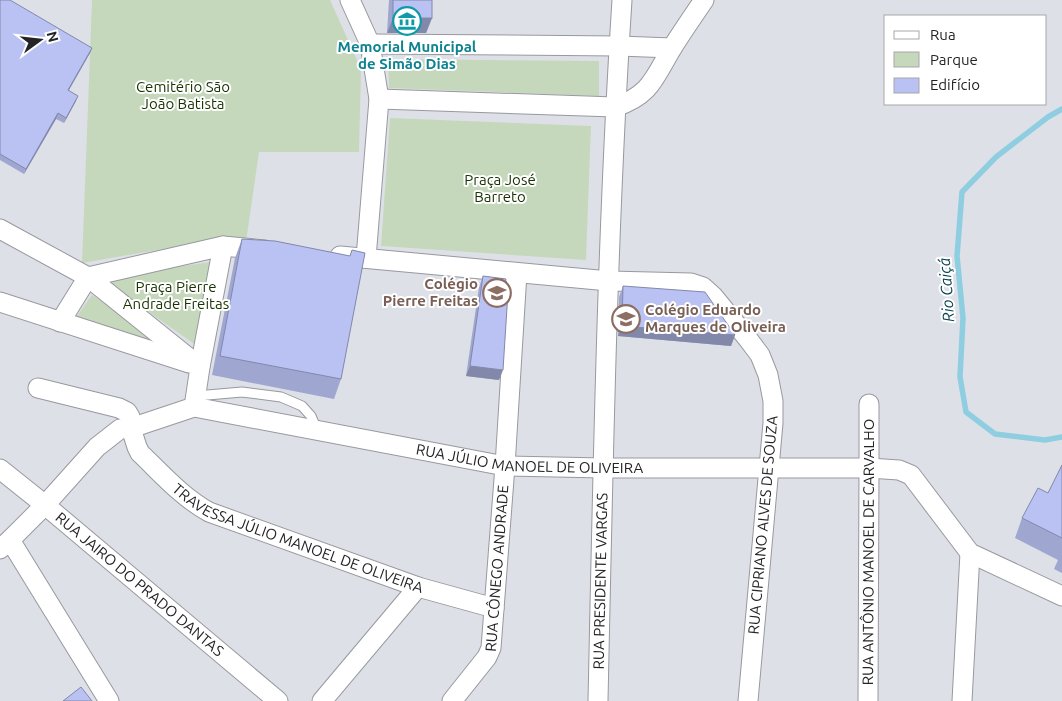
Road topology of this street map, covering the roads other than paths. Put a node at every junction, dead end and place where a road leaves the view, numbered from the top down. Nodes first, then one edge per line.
1 (350, 0) edge
2 (622, 0) edge
3 (704, 0) edge
4 (370, 44) junction
5 (619, 46) junction
6 (672, 48) junction
7 (379, 99) junction
8 (615, 107) junction
9 (0, 229) edge
10 (223, 246) junction
11 (280, 251) edge
12 (319, 254) edge
13 (366, 258) junction
14 (517, 273) junction
15 (88, 277) junction
16 (609, 281) junction
17 (0, 302) edge
18 (60, 322) junction
19 (200, 367) junction
20 (38, 388) dead end
21 (195, 401) junction
22 (869, 404) dead end
23 (131, 428) junction
24 (318, 431) junction
25 (505, 466) junction
26 (603, 468) junction
27 (769, 468) junction
28 (869, 468) junction
29 (0, 469) edge
30 (45, 505) junction
31 (5, 544) edge
32 (970, 553) junction
33 (418, 586) junction
34 (1062, 596) edge
35 (494, 608) junction
36 (109, 701) edge
37 (278, 701) edge
38 (322, 701) edge
39 (452, 701) edge
40 (598, 701) edge
41 (748, 701) edge
42 (868, 701) edge
43 (962, 701) edge

1 - 4 street
2 - 5 street
3 - 6 street
4 - 5 street
4 - 7 street
5 - 6 street
5 - 8 street
6 - 8 street
7 - 8 street
7 - 13 street
8 - 16 street
9 - 15 street
10 - 11 street
10 - 15 street
10 - 19 street
12 - 13 street
13 - 14 street
14 - 16 street
14 - 25 street, RUA CÔNEGO ANDRADE
15 - 18 street
15 - 19 street
16 - 26 street, RUA PRESIDENTE VARGAS
16 - 27 street, RUA CIPRIANO ALVES DE SOUZA
17 - 18 street
18 - 19 street
19 - 21 street
20 - 23 street, TRAVESSA JÚLIO MANOEL DE OLIVEIRA
21 - 23 street
21 - 24 street, RUA JÚLIO MANOEL DE OLIVEIRA
21 - 24 lane
22 - 28 street, RUA ANTÔNIO MANOEL DE CARVALHO
23 - 30 street
23 - 33 street, TRAVESSA JÚLIO MANOEL DE OLIVEIRA
24 - 25 street, RUA JÚLIO MANOEL DE OLIVEIRA
25 - 26 street, RUA JÚLIO MANOEL DE OLIVEIRA
25 - 35 street, RUA CÔNEGO ANDRADE
26 - 27 street, RUA JÚLIO MANOEL DE OLIVEIRA
26 - 40 street, RUA PRESIDENTE VARGAS
27 - 28 street, RUA JÚLIO MANOEL DE OLIVEIRA
27 - 41 street, RUA CIPRIANO ALVES DE SOUZA
28 - 32 street, RUA JÚLIO MANOEL DE OLIVEIRA
28 - 42 street, RUA ANTÔNIO MANOEL DE CARVALHO
29 - 30 street, RUA JAIRO DO PRADO DANTAS
30 - 31 street
30 - 37 street, RUA JAIRO DO PRADO DANTAS
31 - 36 street
32 - 34 street
32 - 43 street
33 - 35 street, TRAVESSA JÚLIO MANOEL DE OLIVEIRA
33 - 38 street
35 - 39 street, RUA CÔNEGO ANDRADE

